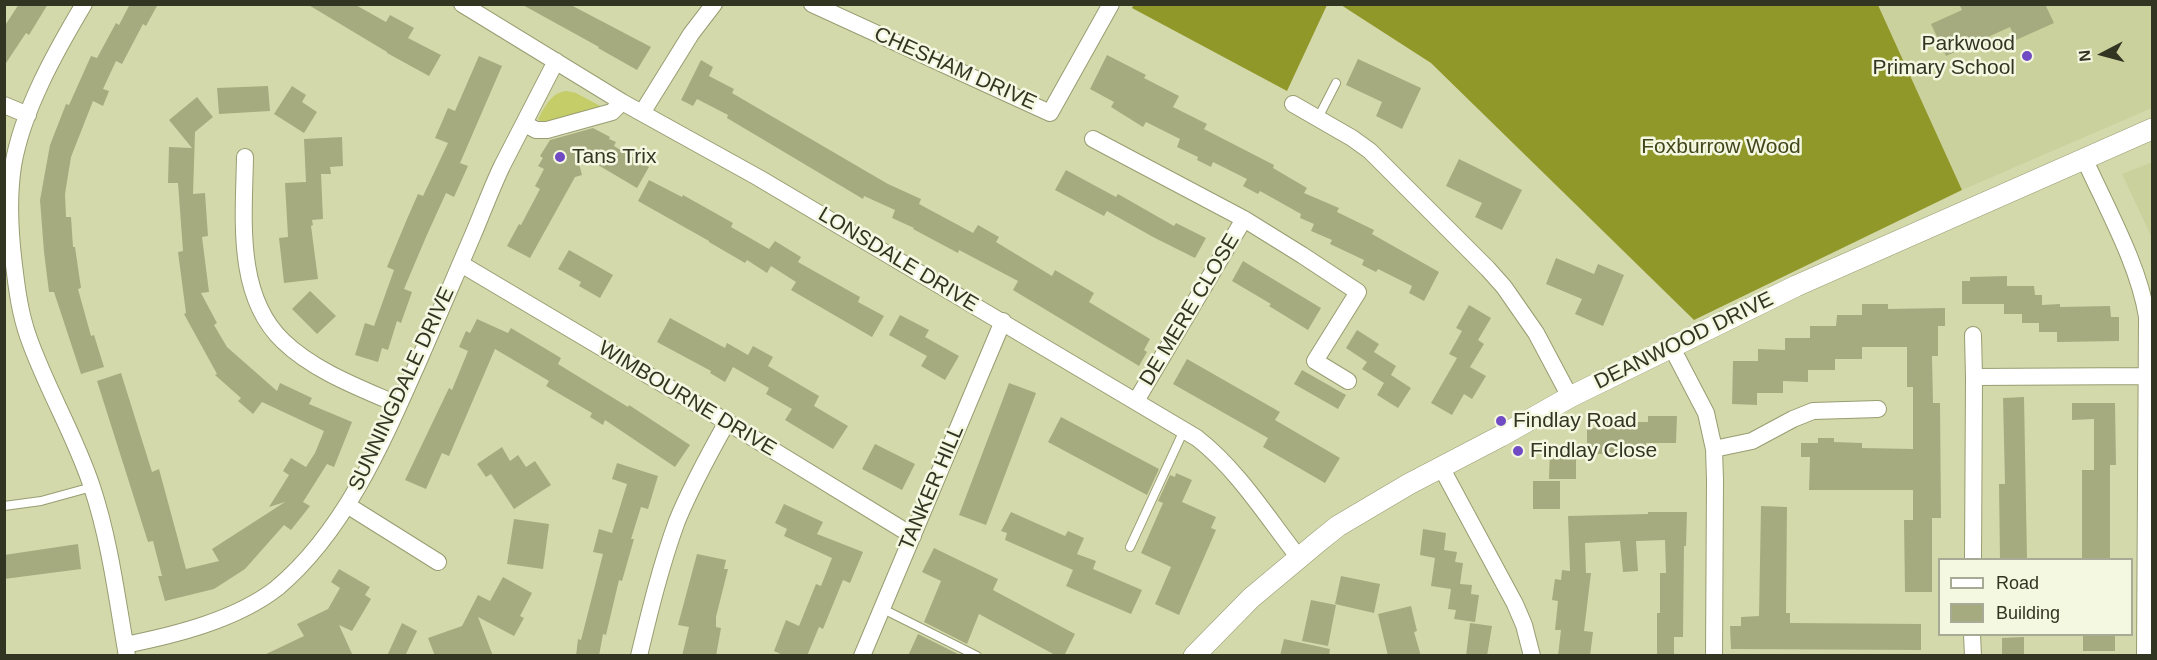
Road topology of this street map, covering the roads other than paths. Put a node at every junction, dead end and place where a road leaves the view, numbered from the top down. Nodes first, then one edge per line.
1 (84, 4) edge
2 (462, 4) edge
3 (714, 4) edge
4 (812, 4) edge
5 (1111, 4) edge
6 (556, 61) junction
7 (1336, 83) dead end
8 (622, 102) junction
9 (1293, 104) dead end
10 (4, 105) edge
11 (642, 113) junction
12 (28, 115) junction
13 (1318, 118) junction
14 (525, 124) junction
15 (2152, 129) edge
16 (1093, 139) dead end
17 (245, 157) dead end
18 (2084, 158) junction
19 (1244, 219) junction
20 (9, 259) edge
21 (461, 264) junction
22 (1003, 321) junction
23 (1973, 335) dead end
24 (1671, 346) junction
25 (2147, 376) junction
26 (1974, 377) junction
27 (1348, 381) dead end
28 (1570, 397) junction
29 (1136, 401) junction
30 (399, 405) junction
31 (1878, 409) dead end
32 (727, 422) junction
33 (1184, 430) junction
34 (1714, 449) junction
35 (1441, 467) junction
36 (92, 488) junction
37 (347, 505) junction
38 (4, 506) edge
39 (913, 536) junction
40 (1130, 547) dead end
41 (1299, 558) junction
42 (1973, 558) edge
43 (438, 562) dead end
44 (881, 608) junction
45 (1972, 636) edge
46 (126, 650) edge
47 (639, 656) edge
48 (862, 656) edge
49 (977, 656) edge
50 (1194, 656) edge
51 (1532, 656) edge
52 (1714, 656) edge
53 (1973, 656) edge
54 (2145, 656) edge

1 - 12 street
2 - 6 street, LONSDALE DRIVE
3 - 11 street
4 - 5 street, CHESHAM DRIVE
6 - 8 street, LONSDALE DRIVE
6 - 14 street, SUNNINGDALE DRIVE
7 - 13 lane
8 - 11 street, LONSDALE DRIVE
8 - 14 street
9 - 13 street
10 - 12 street
11 - 22 street, LONSDALE DRIVE
12 - 20 street
13 - 28 street
14 - 21 street, SUNNINGDALE DRIVE
15 - 18 street, DEANWOOD DRIVE
16 - 19 street, DE MERE CLOSE
17 - 30 street
18 - 24 street, DEANWOOD DRIVE
18 - 25 street
19 - 27 street, DE MERE CLOSE
19 - 29 street, DE MERE CLOSE
20 - 36 street
21 - 30 street, SUNNINGDALE DRIVE
21 - 32 street, WIMBOURNE DRIVE
22 - 29 street, LONSDALE DRIVE
22 - 39 street, TANKER HILL
23 - 26 street
24 - 28 street, DEANWOOD DRIVE
24 - 34 street
25 - 26 street
25 - 54 street
26 - 42 street
28 - 35 street, DEANWOOD DRIVE
29 - 33 street, LONSDALE DRIVE
30 - 37 street, SUNNINGDALE DRIVE
31 - 34 street
32 - 39 street, WIMBOURNE DRIVE
32 - 47 street
33 - 40 lane
33 - 41 street, LONSDALE DRIVE
34 - 52 street
35 - 41 street, DEANWOOD DRIVE
35 - 51 street
36 - 38 lane
36 - 46 street
37 - 43 street
37 - 46 street, SUNNINGDALE DRIVE
39 - 44 street, TANKER HILL
41 - 50 street, DEANWOOD DRIVE
44 - 48 street, TANKER HILL
44 - 49 lane
45 - 53 street

